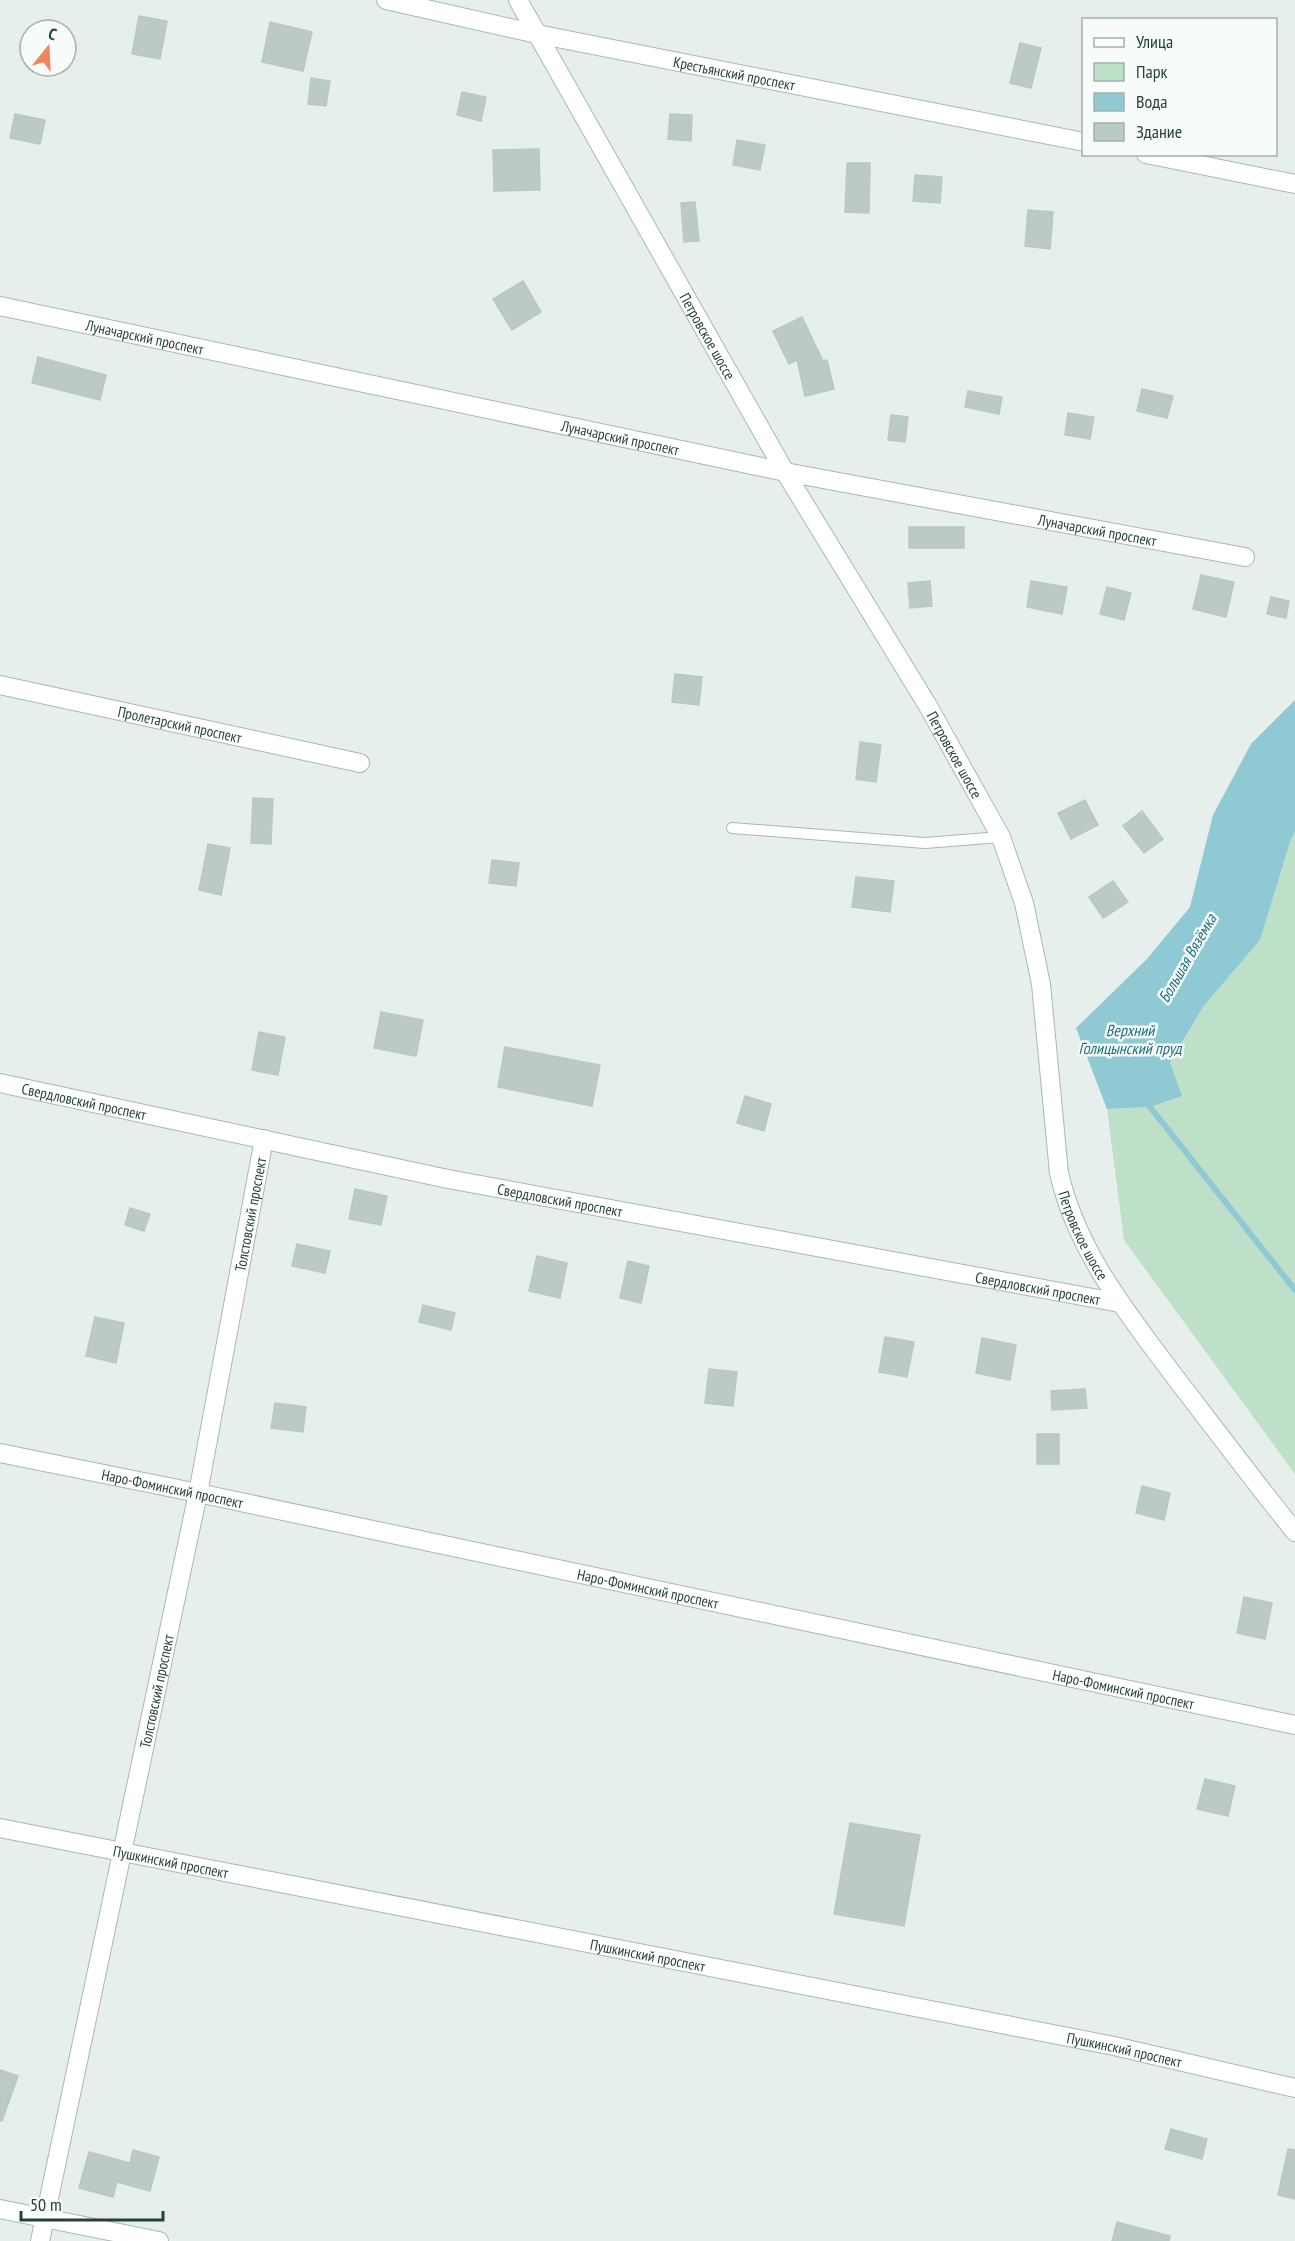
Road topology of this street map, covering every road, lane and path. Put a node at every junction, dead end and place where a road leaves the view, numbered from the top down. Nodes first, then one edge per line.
1 (386, 0) edge
2 (518, 0) edge
3 (537, 34) junction
4 (1082, 142) edge
5 (1156, 156) edge
6 (1295, 184) edge
7 (0, 306) edge
8 (785, 471) junction
9 (1245, 557) dead end
10 (0, 684) edge
11 (360, 763) dead end
12 (732, 828) dead end
13 (1001, 837) junction
14 (0, 1083) edge
15 (264, 1139) junction
16 (1120, 1303) junction
17 (0, 1453) edge
18 (198, 1492) junction
19 (1295, 1532) edge
20 (1295, 1725) edge
21 (0, 1828) edge
22 (122, 1852) junction
23 (1295, 2088) edge
24 (0, 2209) edge
25 (46, 2218) junction
26 (40, 2241) edge
27 (159, 2241) edge

1 - 3 street, Крестьянский проспект
2 - 3 street, Петровское шоссе
3 - 4 street, Крестьянский проспект
3 - 8 street, Петровское шоссе
5 - 6 street
7 - 8 street, Луначарский проспект
8 - 9 street, Луначарский проспект
8 - 13 street, Петровское шоссе
10 - 11 street, Пролетарский проспект
12 - 13 lane
13 - 16 street, Петровское шоссе
14 - 15 street, Свердловский проспект
15 - 16 street, Свердловский проспект
15 - 18 street, Толстовский проспект
16 - 19 street, Петровское шоссе
17 - 18 street, Наро-Фоминский проспект
18 - 20 street, Наро-Фоминский проспект
18 - 22 street, Толстовский проспект
21 - 22 street, Пушкинский проспект
22 - 23 street, Пушкинский проспект
22 - 25 street, Толстовский проспект
24 - 25 street
25 - 26 street, Толстовский проспект
25 - 27 street

